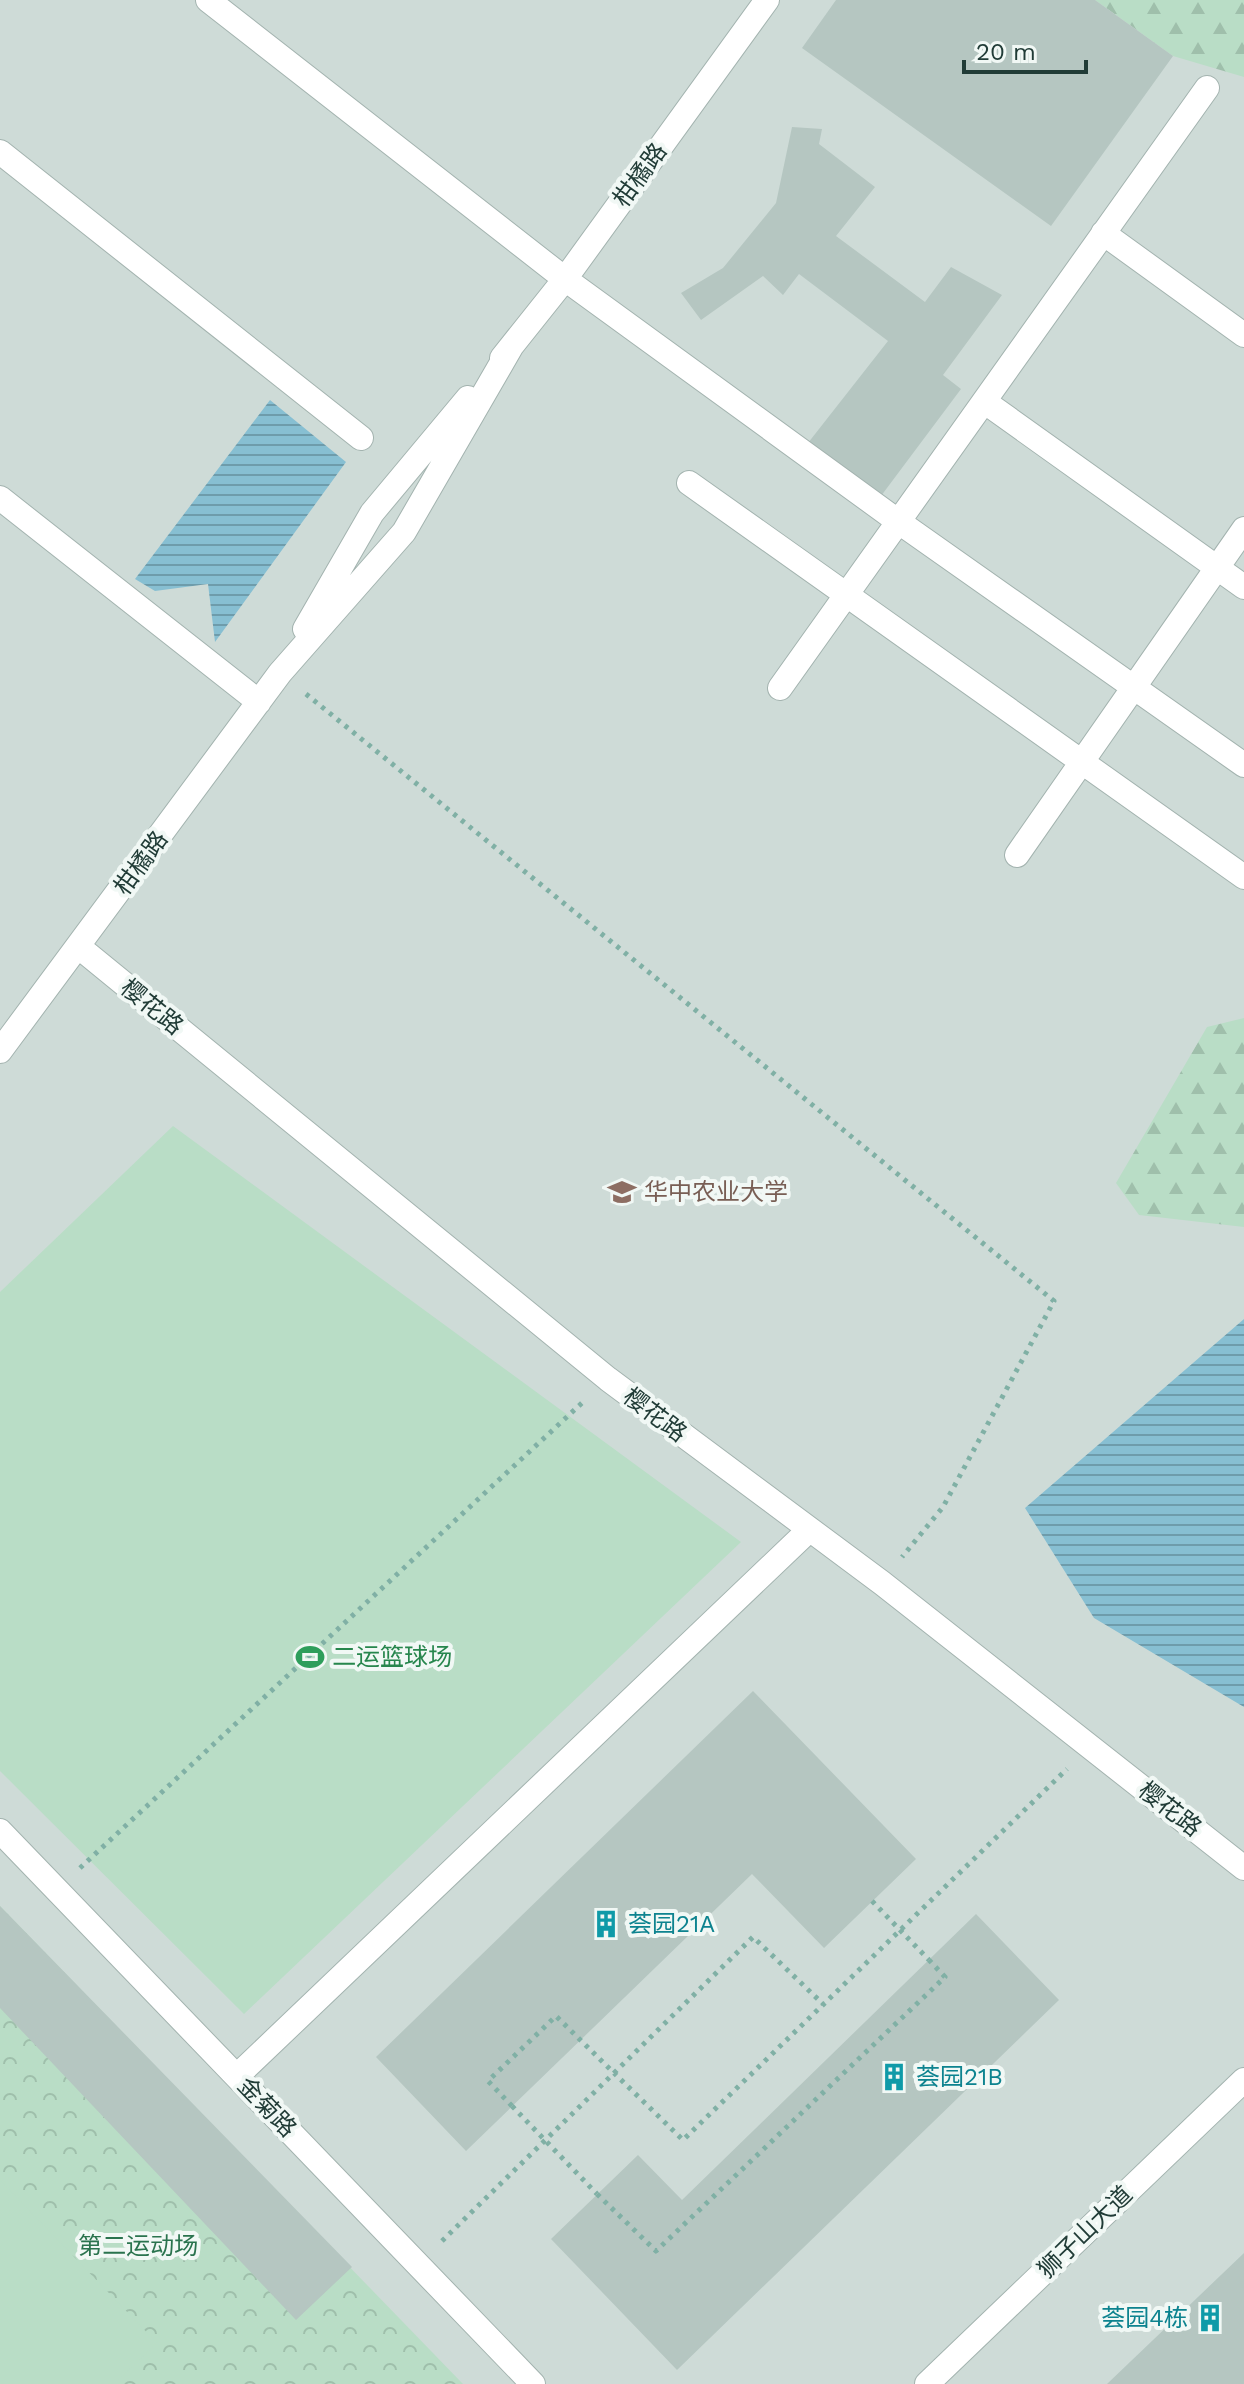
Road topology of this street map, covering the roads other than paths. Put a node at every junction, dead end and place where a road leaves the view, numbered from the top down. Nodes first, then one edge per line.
1 (208, 0) edge
2 (767, 0) edge
3 (1207, 88) dead end
4 (0, 152) edge
5 (1103, 233) junction
6 (565, 279) junction
7 (1244, 335) edge
8 (511, 347) junction
9 (985, 402) junction
10 (361, 438) dead end
11 (689, 483) dead end
12 (0, 498) edge
13 (899, 522) junction
14 (1244, 529) edge
15 (1217, 568) junction
16 (1244, 587) edge
17 (847, 596) junction
18 (280, 673) junction
19 (1133, 686) junction
20 (780, 688) dead end
21 (259, 702) junction
22 (1081, 761) junction
23 (1244, 765) edge
24 (1017, 855) dead end
25 (1244, 877) edge
26 (79, 947) junction
27 (0, 1051) edge
28 (809, 1530) junction
29 (0, 1831) edge
30 (1244, 1868) edge
31 (237, 2076) junction
32 (1244, 2080) edge
33 (533, 2384) edge
34 (927, 2384) edge

1 - 6 street
2 - 6 street, 柑橘路
3 - 5 street
4 - 10 street
5 - 7 street
5 - 9 street
6 - 8 street, 柑橘路
6 - 13 street
8 - 18 street, 柑橘路
8 - 18 street, 柑橘路
9 - 13 street
9 - 15 street
11 - 17 street
12 - 21 street
13 - 17 street
13 - 19 street
14 - 15 street
15 - 16 street
15 - 19 street
17 - 20 street
17 - 22 street
18 - 21 street, 柑橘路
19 - 22 street
19 - 23 street
21 - 26 street, 柑橘路
22 - 24 street
22 - 25 street
26 - 27 street, 柑橘路
26 - 28 street, 樱花路
28 - 30 street, 樱花路
28 - 31 street
29 - 31 street, 金菊路
31 - 33 street, 金菊路
32 - 34 street, 狮子山大道

